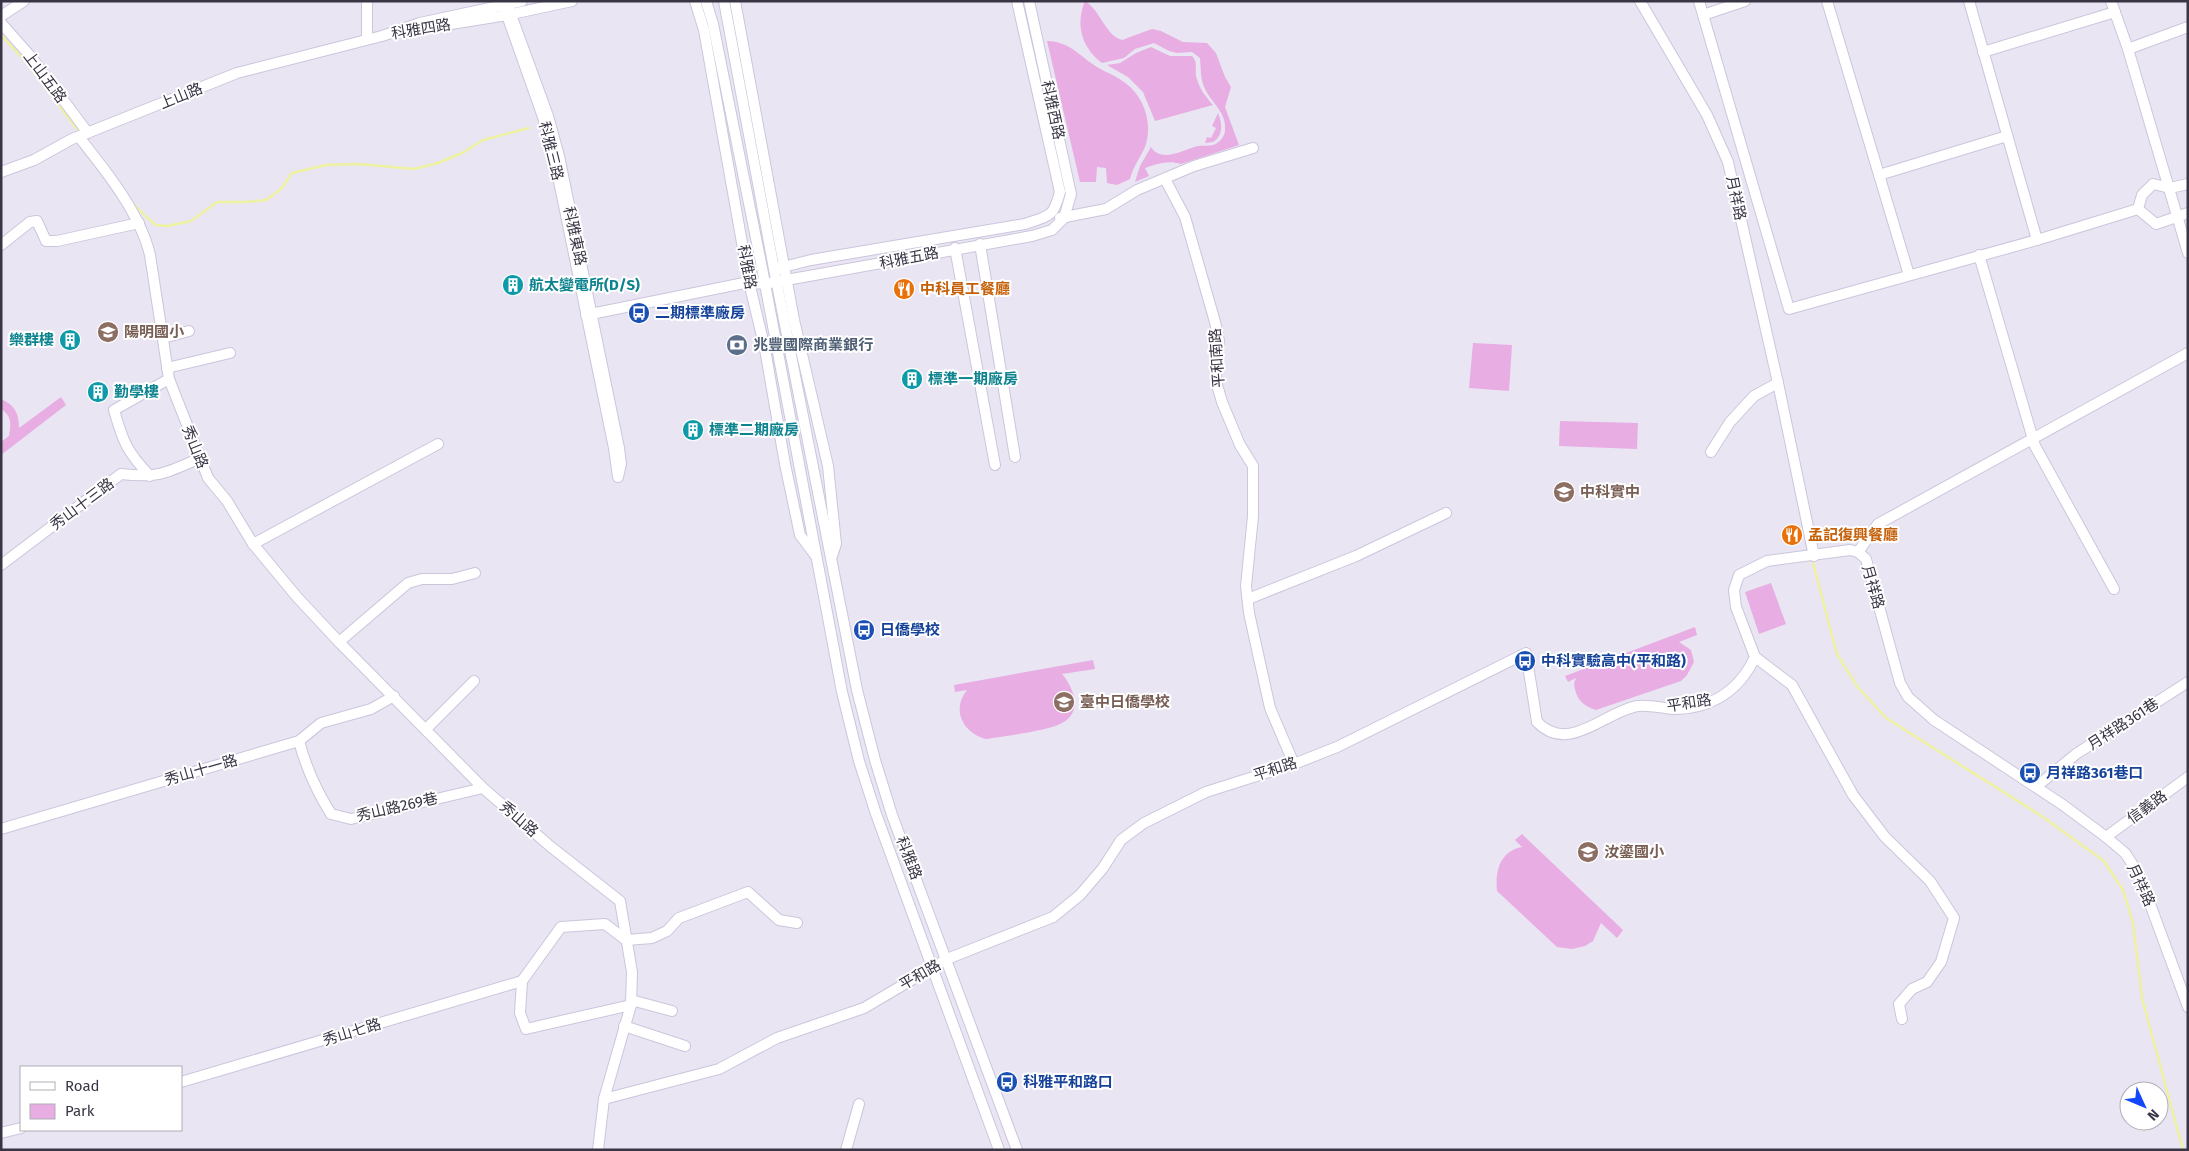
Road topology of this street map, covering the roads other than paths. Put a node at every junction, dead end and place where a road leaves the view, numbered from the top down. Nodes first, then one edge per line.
1 (24, 1) edge
2 (367, 1) edge
3 (522, 1) edge
4 (572, 1) edge
5 (695, 1) edge
6 (706, 1) edge
7 (724, 1) edge
8 (735, 1) edge
9 (1017, 1) edge
10 (1029, 1) edge
11 (1640, 1) edge
12 (1699, 1) edge
13 (1745, 1) edge
14 (1827, 1) edge
15 (1969, 1) edge
16 (2111, 1) edge
17 (505, 3) edge
18 (2115, 12) junction
19 (509, 15) junction
20 (1703, 15) junction
21 (1, 16) edge
22 (1, 23) edge
23 (2188, 27) edge
24 (382, 36) junction
25 (367, 39) junction
26 (2128, 49) junction
27 (1983, 52) junction
28 (83, 135) junction
29 (2007, 136) junction
30 (1253, 148) dead end
31 (1, 172) edge
32 (1879, 175) junction
33 (1164, 179) junction
34 (2188, 184) edge
35 (2170, 188) junction
36 (2138, 209) junction
37 (2188, 213) edge
38 (1050, 216) junction
39 (2177, 217) junction
40 (1064, 218) junction
41 (139, 223) junction
42 (2037, 240) junction
43 (980, 244) junction
44 (1, 245) edge
45 (955, 248) junction
46 (2188, 253) edge
47 (1979, 255) junction
48 (785, 267) junction
49 (774, 269) junction
50 (763, 273) junction
51 (1909, 275) junction
52 (782, 281) junction
53 (749, 282) junction
54 (764, 284) junction
55 (589, 314) junction
56 (189, 331) dead end
57 (163, 338) junction
58 (230, 353) dead end
59 (2188, 353) edge
60 (167, 368) junction
61 (169, 379) junction
62 (1776, 384) junction
63 (2033, 439) junction
64 (438, 444) dead end
65 (1711, 452) dead end
66 (1015, 457) dead end
67 (200, 458) junction
68 (995, 465) dead end
69 (150, 476) junction
70 (1446, 513) dead end
71 (254, 544) junction
72 (1858, 552) junction
73 (1812, 556) junction
74 (817, 557) junction
75 (1, 565) edge
76 (475, 573) dead end
77 (2114, 589) dead end
78 (1248, 599) junction
79 (339, 642) junction
80 (1755, 656) junction
81 (474, 681) dead end
82 (2188, 682) edge
83 (394, 696) junction
84 (426, 729) junction
85 (300, 741) junction
86 (1294, 764) junction
87 (2188, 777) edge
88 (2036, 787) junction
89 (483, 788) junction
90 (1, 829) edge
91 (2106, 836) junction
92 (797, 923) dead end
93 (626, 940) junction
94 (947, 959) junction
95 (934, 968) junction
96 (522, 981) junction
97 (631, 1002) junction
98 (2188, 1007) edge
99 (672, 1011) dead end
100 (1902, 1019) dead end
101 (624, 1026) junction
102 (685, 1046) dead end
103 (182, 1082) edge
104 (604, 1099) junction
105 (859, 1104) dead end
106 (20, 1128) edge
107 (1, 1133) edge
108 (598, 1150) edge
109 (846, 1150) edge
110 (1000, 1150) edge
111 (1017, 1150) edge

1 - 21 street
2 - 25 street
3 - 17 street, 科雅四路
4 - 19 street, 科雅四路
5 - 53 street, 科雅路
6 - 50 street, 科雅路
7 - 49 street, 科雅路
8 - 48 street, 科雅路
9 - 38 street, 科雅西路
10 - 40 street, 科雅西路
11 - 62 street, 月祥路
12 - 20 street
13 - 20 street
14 - 32 street
15 - 27 street
16 - 18 street
17 - 19 street, 科雅三路
17 - 24 street, 科雅四路
18 - 26 street
18 - 27 street
19 - 24 street, 科雅四路
19 - 55 street, 科雅三路
20 - 51 street
22 - 28 street, 上山五路
23 - 26 street
24 - 25 street, 上山路
25 - 28 street, 上山路
26 - 35 street
27 - 29 street
28 - 31 street, 上山路
28 - 41 street, 秀山路
29 - 32 street
29 - 42 street
30 - 33 street
32 - 51 street
33 - 40 street
33 - 78 street, 平和南路
34 - 35 street
35 - 36 street
35 - 39 street
36 - 39 street
36 - 42 street
37 - 39 street
38 - 40 street
38 - 48 street, 科雅五路
39 - 46 street
40 - 43 street, 科雅五路
41 - 44 street
41 - 57 street, 秀山路
42 - 47 street
43 - 45 street, 科雅五路
43 - 66 street
45 - 52 street, 科雅五路
45 - 68 street
47 - 51 street
47 - 63 street
48 - 49 street, 科雅五路
48 - 52 street, 科雅路
49 - 50 street, 科雅五路
49 - 52 street, 科雅路
50 - 53 street, 科雅五路
50 - 54 street, 科雅路
52 - 54 street, 科雅五路
52 - 94 street, 科雅路
53 - 54 street, 科雅五路
53 - 55 street, 科雅五路
53 - 74 street, 科雅路
54 - 74 street, 科雅路
55 - 55 street, 科雅三路
56 - 57 street
57 - 60 street, 秀山路
58 - 60 street
59 - 63 street
60 - 61 street, 秀山路
61 - 67 street, 秀山路
61 - 69 street
62 - 65 street
62 - 73 street, 月祥路
63 - 72 street
63 - 77 street
64 - 71 street
67 - 69 street, 秀山十三路
67 - 71 street, 秀山路
69 - 75 street, 秀山十三路
70 - 78 street
71 - 79 street, 秀山路
72 - 73 street, 月祥路
72 - 88 street, 月祥路
73 - 80 street
74 - 95 street, 科雅路
76 - 79 street
78 - 86 street, 平和南路
79 - 83 street, 秀山路
80 - 86 street, 平和路
80 - 100 street
81 - 84 street
82 - 88 street, 月祥路361巷
83 - 84 street, 秀山路
83 - 85 street, 秀山十一路
84 - 89 street, 秀山路
85 - 89 street, 秀山路269巷
85 - 90 street, 秀山十一路
86 - 94 street, 平和路
87 - 91 street, 信義路
88 - 91 street, 月祥路
89 - 93 street, 秀山路
91 - 98 street, 月祥路
92 - 93 street
93 - 96 street
93 - 97 street, 秀山路
94 - 95 street, 平和路
94 - 111 street, 科雅路
95 - 104 street, 平和路
95 - 110 street, 科雅路
96 - 97 street
96 - 103 street, 秀山七路
97 - 99 street
97 - 101 street, 秀山路
101 - 102 street
101 - 104 street, 秀山路
104 - 108 street, 秀山路
105 - 109 street
106 - 107 street

